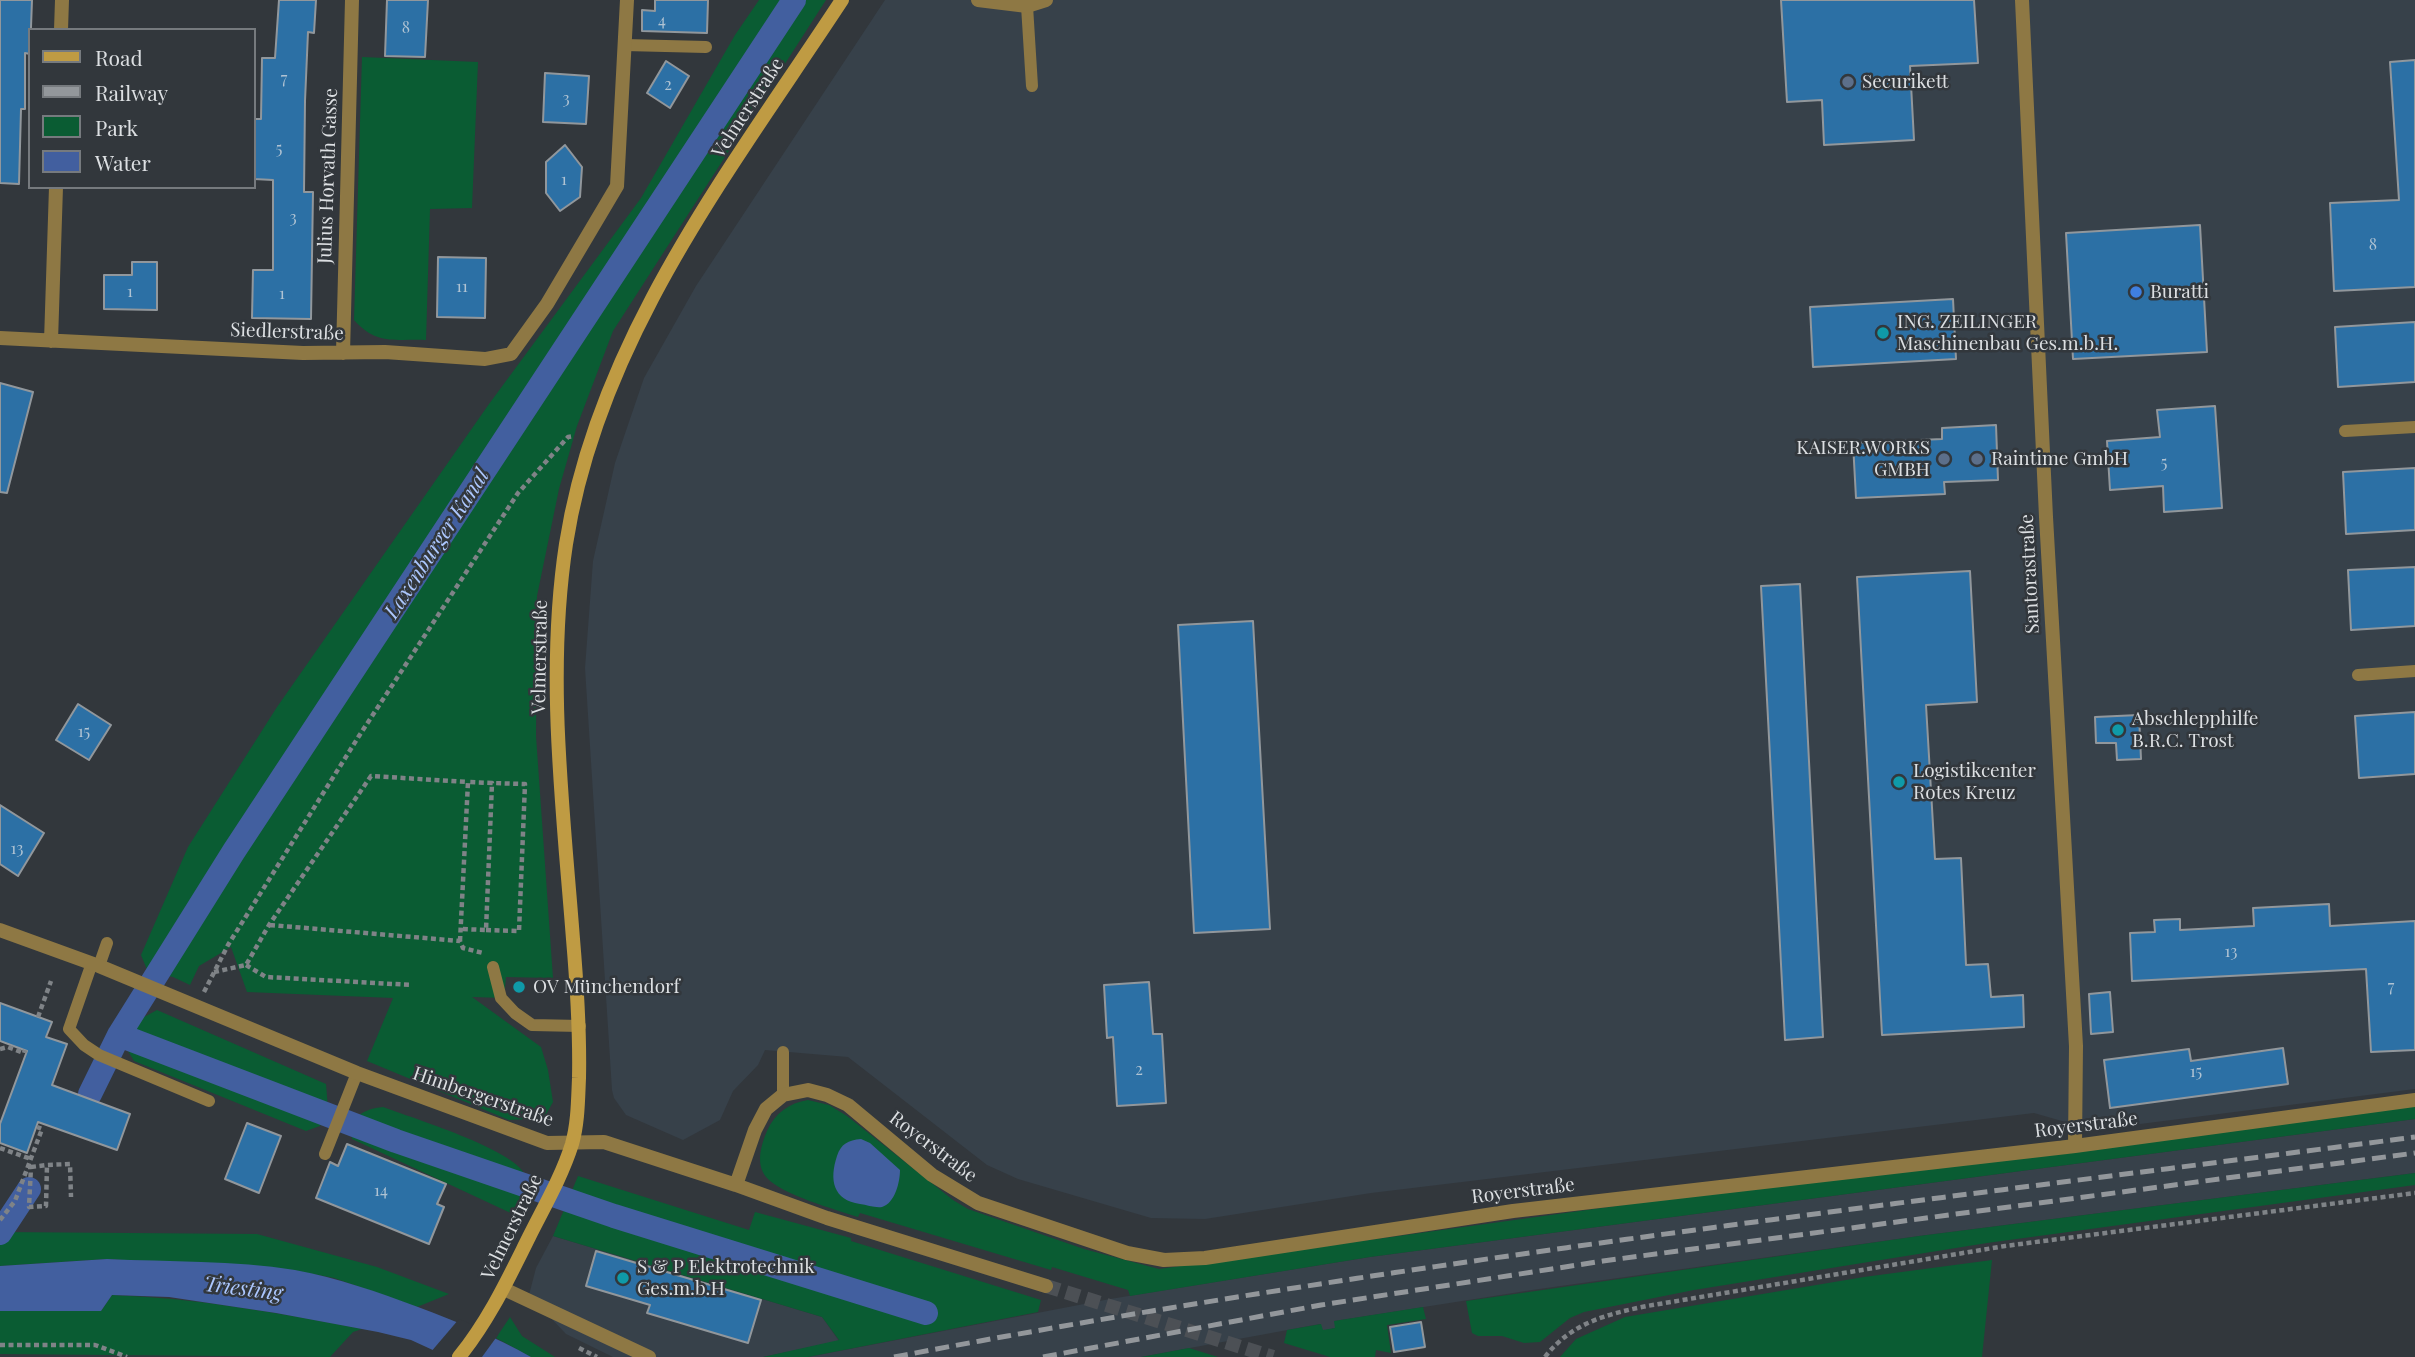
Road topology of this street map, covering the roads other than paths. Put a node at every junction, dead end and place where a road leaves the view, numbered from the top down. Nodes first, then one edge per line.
1 (62, 0) edge
2 (352, 0) edge
3 (627, 0) edge
4 (842, 0) edge
5 (978, 0) edge
6 (1046, 0) edge
7 (2022, 0) edge
8 (1027, 6) junction
9 (61, 28) edge
10 (625, 45) junction
11 (706, 47) dead end
12 (1032, 86) dead end
13 (56, 189) edge
14 (0, 338) edge
15 (51, 341) junction
16 (343, 353) junction
17 (2415, 427) edge
18 (2346, 431) dead end
19 (2415, 671) edge
20 (2358, 675) dead end
21 (0, 930) edge
22 (107, 943) dead end
23 (96, 964) junction
24 (492, 967) road end
25 (580, 1026) junction
26 (783, 1052) dead end
27 (357, 1073) junction
28 (783, 1095) junction
29 (2415, 1100) edge
30 (209, 1101) dead end
31 (572, 1142) junction
32 (2075, 1146) junction
33 (326, 1154) dead end
34 (736, 1185) junction
35 (1046, 1286) tunnel mouth
36 (504, 1289) junction
37 (459, 1357) edge
38 (649, 1357) edge

1 - 9 street
2 - 16 street, Julius Horvath Gasse
3 - 10 street
4 - 25 street, Velmerstraße
5 - 8 street
6 - 8 street
7 - 32 street, Santorastraße
8 - 12 lane
10 - 11 lane
10 - 16 street, Siedlerstraße
13 - 15 street
14 - 15 street, Siedlerstraße
15 - 16 street, Siedlerstraße
17 - 18 lane
19 - 20 lane
21 - 23 street, Himbergerstraße
22 - 23 lane
23 - 27 street, Himbergerstraße
23 - 30 lane
24 - 25 lane
25 - 31 street, Velmerstraße
26 - 28 lane
27 - 31 street, Himbergerstraße
27 - 33 lane
28 - 32 street, Royerstraße
28 - 34 street
29 - 32 street, Royerstraße
31 - 34 street, Himbergerstraße
31 - 36 street, Velmerstraße
34 - 35 street, Himbergerstraße
36 - 37 street, Velmerstraße
36 - 38 street

